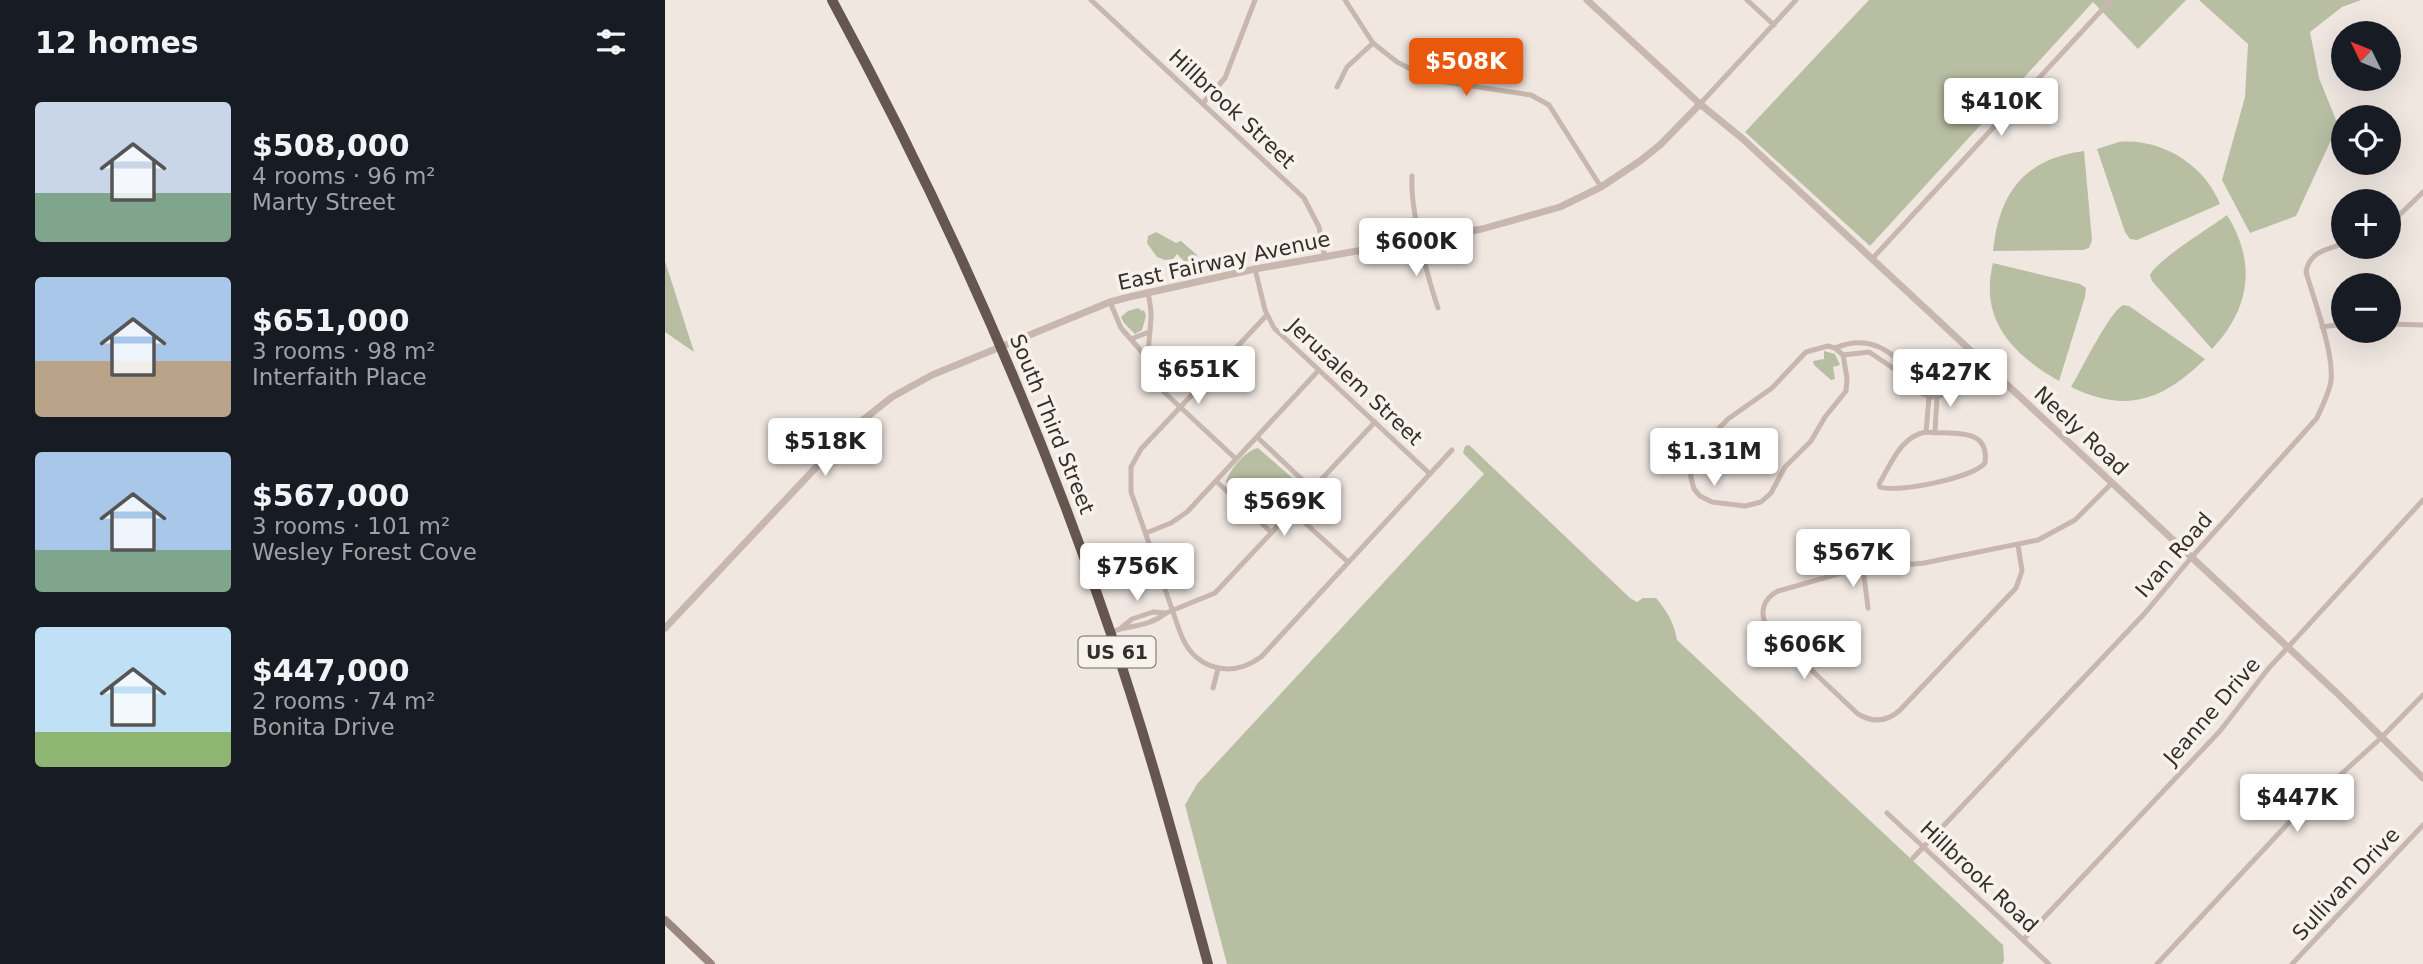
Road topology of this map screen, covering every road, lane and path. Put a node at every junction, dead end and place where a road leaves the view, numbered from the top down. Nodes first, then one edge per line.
1 (832, 0) edge
2 (1091, 0) edge
3 (1255, 0) edge
4 (1345, 0) edge
5 (1587, 0) edge
6 (1747, 0) edge
7 (1796, 0) edge
8 (2111, 0) edge
9 (1774, 25) junction
10 (1373, 43) junction
11 (1337, 87) dead end
12 (1203, 103) junction
13 (1700, 104) junction
14 (1412, 176) dead end
15 (1601, 187) junction
16 (2423, 191) edge
17 (2401, 213) edge
18 (1421, 240) junction
19 (2331, 248) edge
20 (1325, 258) junction
21 (1872, 259) junction
22 (1255, 269) junction
23 (1148, 292) junction
24 (1110, 302) junction
25 (1438, 308) dead end
26 (1266, 316) junction
27 (2401, 324) edge
28 (2423, 325) edge
29 (2331, 326) edge
30 (2322, 327) junction
31 (1149, 332) junction
32 (1131, 339) junction
33 (1001, 347) junction
34 (1835, 348) junction
35 (1971, 351) junction
36 (1843, 355) junction
37 (1978, 358) junction
38 (1148, 359) junction
39 (1909, 368) junction
40 (1318, 370) junction
41 (1902, 376) junction
42 (1946, 377) junction
43 (1953, 384) junction
44 (1932, 387) junction
45 (1937, 396) junction
46 (1928, 397) junction
47 (1180, 407) junction
48 (1374, 422) junction
49 (1926, 432) junction
50 (1935, 433) junction
51 (1257, 437) junction
52 (1452, 450) dead end
53 (1236, 459) junction
54 (1430, 474) junction
55 (1216, 481) junction
56 (2112, 483) junction
57 (1312, 489) junction
58 (2423, 500) edge
59 (1292, 511) junction
60 (1272, 532) junction
61 (1146, 533) junction
62 (2018, 545) junction
63 (2191, 558) junction
64 (1348, 562) junction
65 (1864, 568) junction
66 (1868, 608) dead end
67 (1169, 612) junction
68 (665, 628) edge
69 (1110, 632) junction
70 (2287, 648) junction
71 (1217, 670) junction
72 (1213, 688) dead end
73 (2423, 695) edge
74 (2381, 738) junction
75 (2423, 778) edge
76 (1887, 813) dead end
77 (2423, 825) edge
78 (1923, 848) junction
79 (1913, 858) dead end
80 (665, 920) edge
81 (2023, 940) junction
82 (711, 964) edge
83 (1208, 964) edge
84 (2049, 964) edge
85 (2157, 964) edge
86 (2293, 964) edge

1 - 33 highway, South Third Street / US 61
2 - 12 street, Hillbrook Street
3 - 12 street
4 - 10 street
5 - 13 street, Neely Road
6 - 9 street
7 - 9 street, East Fairway Avenue
8 - 21 street
9 - 13 street, East Fairway Avenue
10 - 11 street
10 - 15 street
12 - 20 street, Hillbrook Street
13 - 15 street, East Fairway Avenue
13 - 21 street, Neely Road
14 - 18 street
15 - 18 street, East Fairway Avenue
16 - 17 street
18 - 20 street, East Fairway Avenue
18 - 25 street
19 - 30 street, Ivan Road
20 - 22 street, East Fairway Avenue
21 - 35 street, Neely Road
22 - 23 street, East Fairway Avenue
22 - 26 street, Jerusalem Street
23 - 24 street, East Fairway Avenue
23 - 31 street
24 - 32 street
24 - 33 street, East Fairway Avenue
26 - 40 street, Jerusalem Street
26 - 47 street
27 - 28 street
29 - 30 street
30 - 63 street, Ivan Road
31 - 32 street
31 - 38 street
32 - 38 street
33 - 68 street, East Fairway Avenue
33 - 69 highway, South Third Street / US 61
34 - 36 street
34 - 36 street
34 - 39 street
35 - 37 street, Neely Road
35 - 42 street
36 - 41 street
37 - 43 street
37 - 56 street, Neely Road
38 - 47 street
39 - 41 street
39 - 44 street
40 - 48 street, Jerusalem Street
40 - 51 street
41 - 46 street
42 - 43 street
42 - 44 street
43 - 45 street
44 - 45 street
44 - 46 street
45 - 46 street
45 - 50 street
46 - 49 street
47 - 53 street
47 - 61 street
48 - 54 street, Jerusalem Street
48 - 57 street
49 - 50 street
49 - 50 street
51 - 53 street
51 - 57 street
52 - 54 street
53 - 55 street
54 - 64 street
55 - 60 street
55 - 61 street
56 - 62 street
56 - 63 street, Neely Road
57 - 59 street
58 - 70 street, Jeanne Drive
59 - 60 street
59 - 64 street
60 - 67 street
61 - 67 street
62 - 65 street
62 - 65 street
63 - 70 street, Neely Road
63 - 78 street, Ivan Road
64 - 71 street
65 - 66 street
67 - 69 street
67 - 71 street
69 - 83 highway, South Third Street / US 61
70 - 74 street, Neely Road
70 - 81 street, Jeanne Drive
71 - 72 street
73 - 74 street
74 - 75 street, Neely Road
74 - 85 street
76 - 78 street, Hillbrook Road
77 - 86 street, Sullivan Drive
78 - 79 street, Ivan Road
78 - 81 street, Hillbrook Road
80 - 82 main road
81 - 84 street, Hillbrook Road

